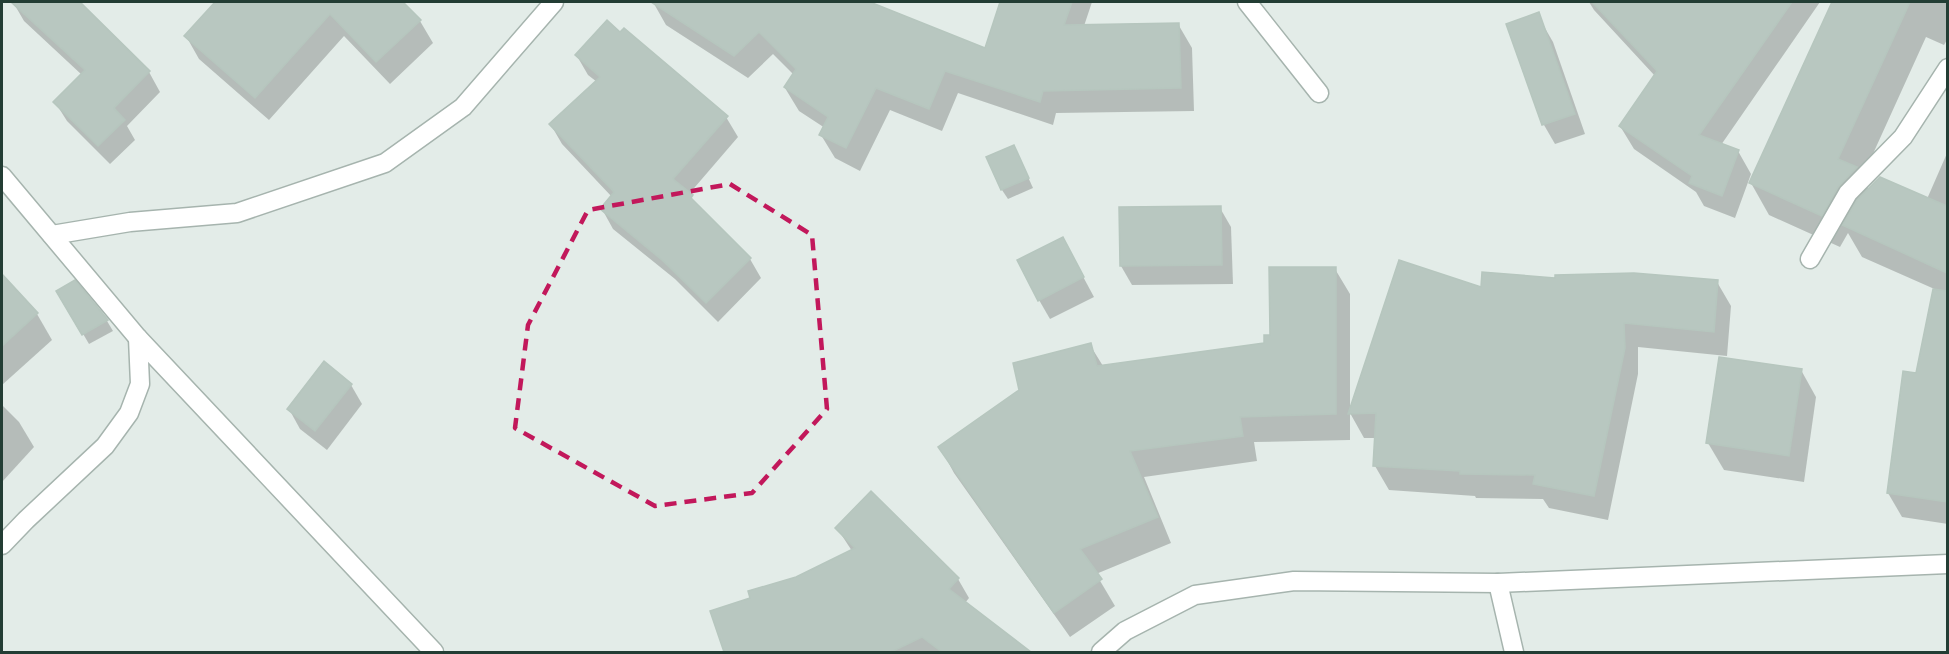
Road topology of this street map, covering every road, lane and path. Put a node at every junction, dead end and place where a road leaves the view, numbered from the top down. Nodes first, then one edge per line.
1 (554, 2) edge
2 (1247, 2) edge
3 (1947, 68) edge
4 (1319, 93) dead end
5 (2, 176) edge
6 (52, 235) junction
7 (1810, 259) dead end
8 (138, 338) junction
9 (2, 545) edge
10 (1947, 564) edge
11 (1498, 583) junction
12 (434, 652) edge
13 (1101, 652) edge
14 (1514, 652) edge

1 - 6 street
2 - 4 street
3 - 7 street
5 - 6 street
6 - 8 street
8 - 9 street
8 - 12 street
10 - 11 street
11 - 13 street
11 - 14 street

